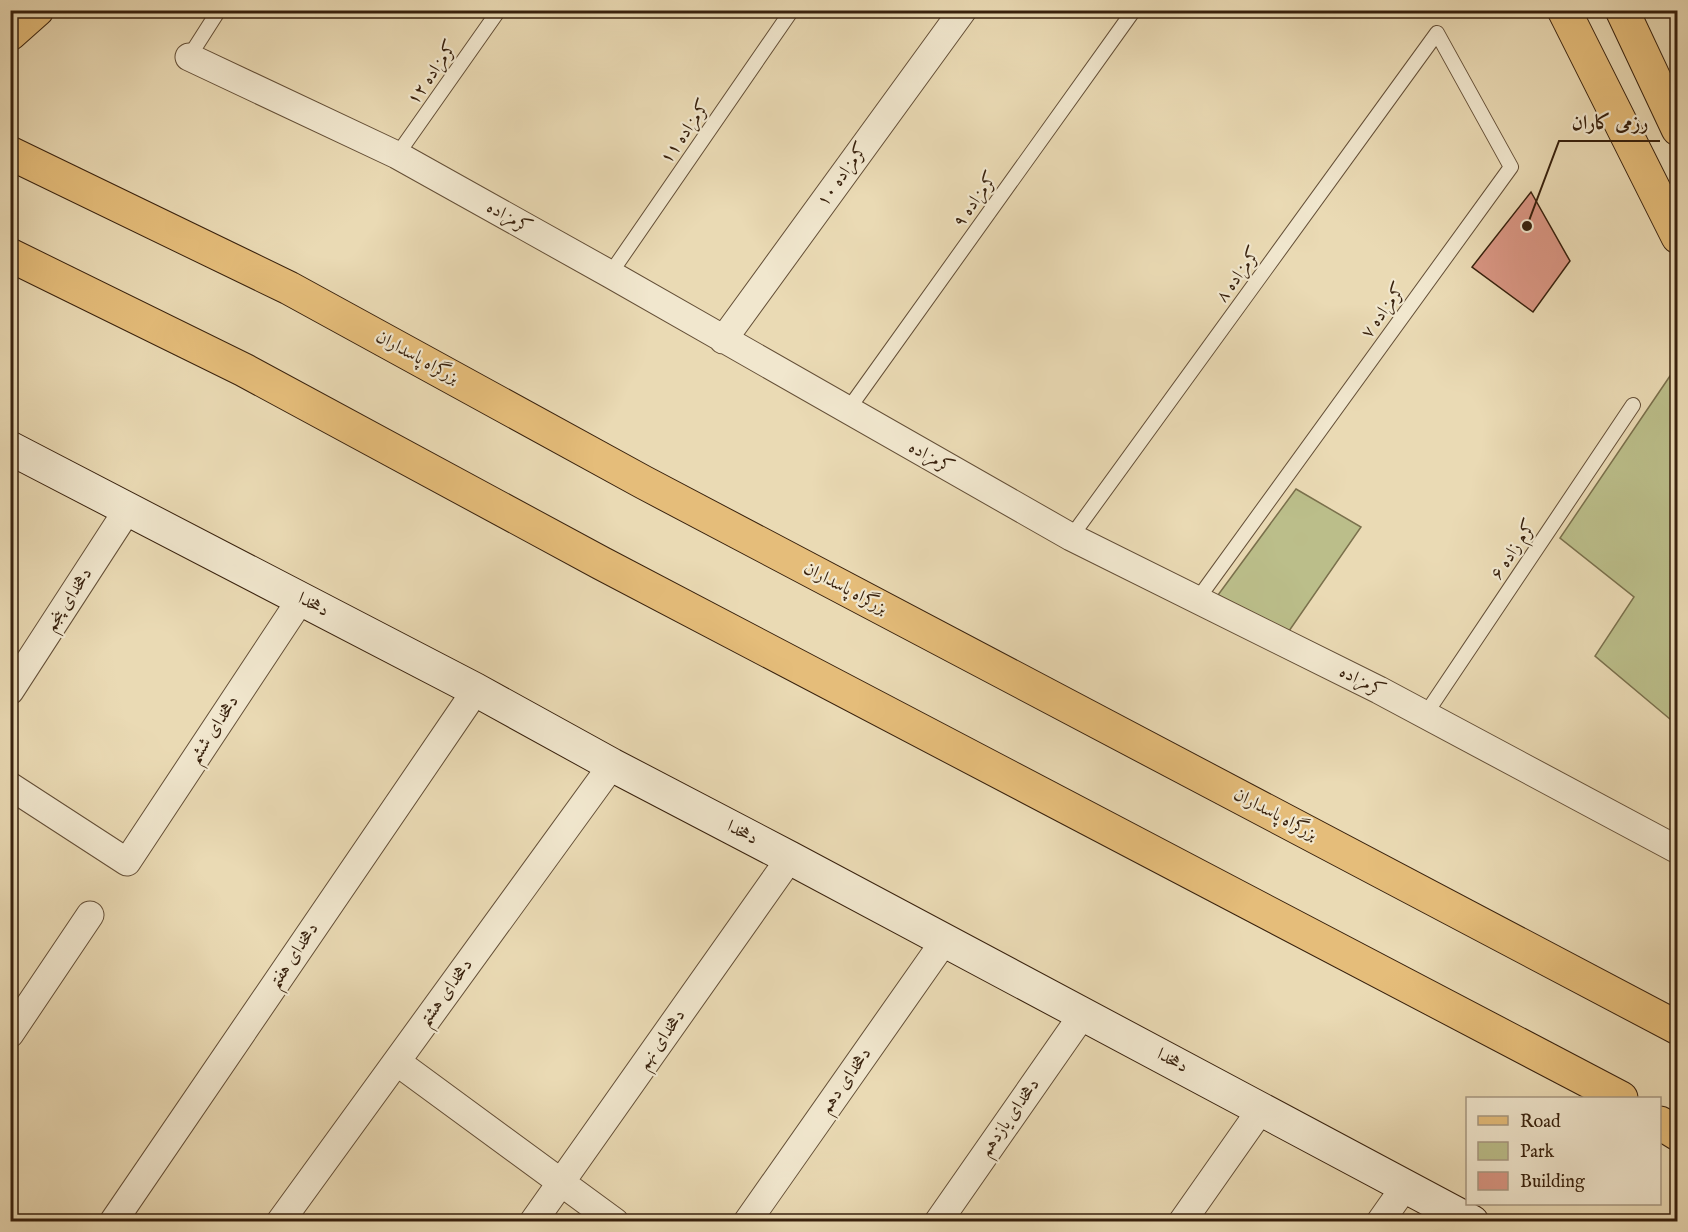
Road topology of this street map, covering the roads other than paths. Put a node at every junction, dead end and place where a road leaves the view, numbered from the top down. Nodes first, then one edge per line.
1 (37, 10) edge
2 (219, 10) edge
3 (499, 10) edge
4 (792, 10) edge
5 (963, 10) edge
6 (1134, 10) edge
7 (1564, 10) edge
8 (1622, 10) edge
9 (1437, 33) joint
10 (10, 34) edge
11 (189, 57) joint
12 (1677, 129) edge
13 (10, 153) edge
14 (397, 155) junction
15 (1677, 237) edge
16 (10, 255) edge
17 (610, 274) junction
18 (723, 340) junction
19 (1633, 405) dead end
20 (847, 411) junction
21 (10, 448) edge
22 (128, 509) junction
23 (1071, 537) junction
24 (301, 599) junction
25 (1197, 600) junction
26 (476, 690) junction
27 (10, 691) edge
28 (1425, 715) junction
29 (612, 765) junction
30 (10, 786) edge
31 (1677, 850) edge
32 (790, 858) junction
33 (90, 915) dead end
34 (945, 940) junction
35 (1083, 1014) junction
36 (1677, 1028) edge
37 (10, 1034) edge
38 (397, 1062) junction
39 (1619, 1097) edge
40 (1262, 1108) junction
41 (1661, 1124) edge
42 (1677, 1134) edge
43 (561, 1181) junction
44 (1406, 1185) junction
45 (113, 1221) edge
46 (280, 1221) edge
47 (534, 1221) edge
48 (615, 1221) edge
49 (747, 1221) edge
50 (938, 1221) edge
51 (1182, 1221) edge
52 (1380, 1221) edge
53 (1472, 1221) edge

1 - 10 main road
2 - 11 lane
3 - 14 lane, کرمزاده ١٢
4 - 17 lane, کرمزاده ١١
5 - 18 street, کرمزاده ١٠
6 - 20 lane, کرمزاده ٩
7 - 15 main road
8 - 12 main road
9 - 23 lane, کرمزاده ٨
9 - 25 lane, کرمزاده ٧
11 - 14 street, کرمزاده
13 - 36 main road, بزرگراه پاسداران
14 - 17 street, کرمزاده
16 - 39 main road
17 - 18 street, کرمزاده
18 - 20 street, کرمزاده
19 - 28 lane, کرم زاده ۶
20 - 23 street, کرمزاده
21 - 22 main road, دهخدا
22 - 24 main road, دهخدا
22 - 27 street, دهخدای پنجم
23 - 25 street, کرمزاده
24 - 26 main road, دهخدا
24 - 30 street, دهخدای ششم
25 - 28 street, کرمزاده
26 - 29 main road, دهخدا
26 - 45 street, دهخدای هفتم
28 - 31 street, کرمزاده
29 - 32 main road, دهخدا
29 - 38 street, دهخدای هشتم
32 - 34 main road, دهخدا
32 - 43 street, دهخدای نهم
33 - 37 street
34 - 35 main road, دهخدا
34 - 49 street, دهخدای دهم
35 - 40 main road, دهخدا
35 - 50 street, دهخدای یازدهم
38 - 43 street
38 - 46 street, دهخدای هشتم
40 - 44 main road, دهخدا
40 - 51 street
41 - 42 main road
43 - 47 street, دهخدای نهم
43 - 48 street
44 - 52 street
44 - 53 main road, دهخدا

